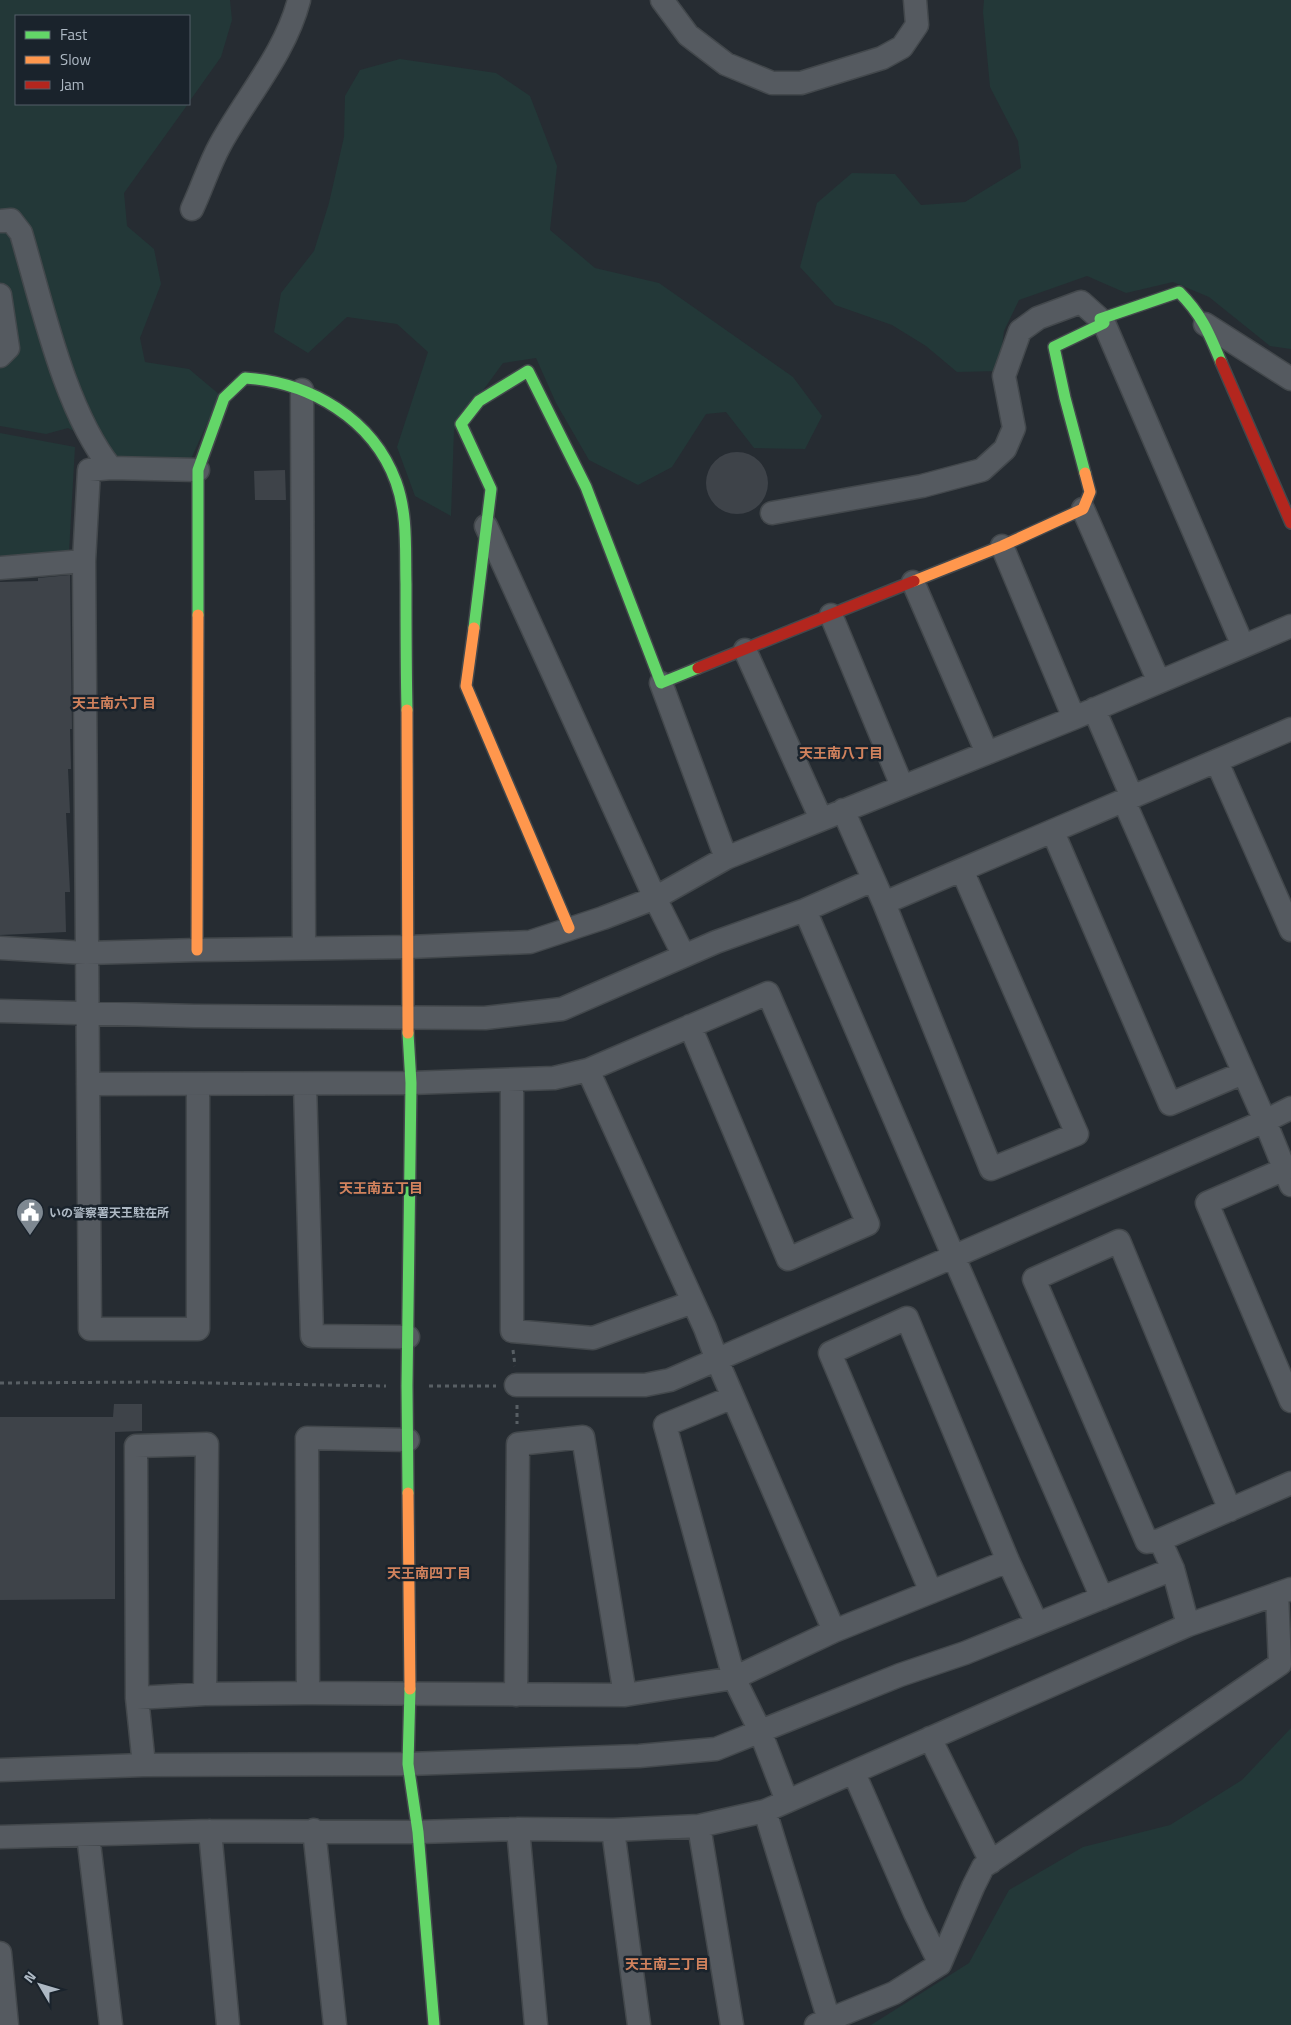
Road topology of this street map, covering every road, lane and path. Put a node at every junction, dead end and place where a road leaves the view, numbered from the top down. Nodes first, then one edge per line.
1 (299, 0) edge
2 (662, 0) edge
3 (915, 0) edge
4 (192, 209) dead end
5 (0, 221) edge
6 (0, 295) edge
7 (1102, 321) junction
8 (1205, 324) junction
9 (0, 356) edge
10 (1291, 379) edge
11 (302, 390) junction
12 (111, 468) junction
13 (198, 470) junction
14 (1083, 509) junction
15 (772, 513) dead end
16 (1291, 523) edge
17 (486, 526) junction
18 (1002, 546) junction
19 (84, 561) junction
20 (0, 568) edge
21 (913, 582) junction
22 (831, 614) junction
23 (1291, 626) edge
24 (1243, 646) junction
25 (745, 650) junction
26 (1159, 682) junction
27 (661, 683) junction
28 (1084, 714) junction
29 (1291, 729) edge
30 (987, 753) junction
31 (1217, 762) junction
32 (902, 786) junction
33 (1128, 799) junction
34 (843, 810) junction
35 (821, 819) junction
36 (1053, 832) junction
37 (726, 858) junction
38 (962, 870) junction
39 (873, 880) junction
40 (655, 898) junction
41 (884, 903) junction
42 (805, 910) junction
43 (569, 928) junction
44 (1291, 930) edge
45 (409, 947) junction
46 (0, 948) edge
47 (304, 948) junction
48 (197, 950) junction
49 (86, 953) junction
50 (684, 956) junction
51 (0, 1011) edge
52 (86, 1013) junction
53 (406, 1017) junction
54 (690, 1026) junction
55 (588, 1070) junction
56 (1243, 1073) junction
57 (512, 1080) junction
58 (411, 1083) junction
59 (88, 1084) junction
60 (198, 1084) junction
61 (305, 1084) junction
62 (1291, 1108) edge
63 (1265, 1121) junction
64 (1288, 1177) edge
65 (954, 1256) junction
66 (693, 1302) junction
67 (408, 1337) junction
68 (717, 1360) junction
69 (0, 1383) edge
70 (516, 1385) joint
71 (407, 1386) junction
72 (733, 1397) junction
73 (1291, 1401) edge
74 (408, 1440) junction
75 (1291, 1483) edge
76 (1230, 1510) junction
77 (1160, 1540) junction
78 (1008, 1561) junction
79 (1173, 1569) junction
80 (1284, 1591) edge
81 (932, 1592) junction
82 (1102, 1598) junction
83 (1037, 1624) junction
84 (1188, 1625) junction
85 (834, 1631) junction
86 (734, 1678) junction
87 (410, 1692) junction
88 (308, 1693) junction
89 (205, 1694) junction
90 (516, 1695) junction
91 (625, 1695) junction
92 (137, 1698) junction
93 (760, 1731) junction
94 (930, 1738) junction
95 (408, 1764) junction
96 (144, 1765) junction
97 (0, 1770) edge
98 (854, 1772) junction
99 (787, 1801) junction
100 (765, 1812) junction
101 (699, 1826) junction
102 (518, 1829) junction
103 (314, 1830) junction
104 (613, 1830) junction
105 (210, 1831) junction
106 (418, 1832) junction
107 (88, 1835) junction
108 (0, 1837) edge
109 (991, 1862) junction
110 (0, 1953) edge
111 (940, 1964) junction
112 (823, 2022) edge
113 (7, 2025) edge
114 (111, 2025) edge
115 (228, 2025) edge
116 (335, 2025) edge
117 (434, 2025) edge
118 (536, 2025) edge
119 (639, 2025) edge
120 (732, 2025) edge

1 - 4 street
2 - 3 street
5 - 12 street
6 - 9 street
7 - 8 street
7 - 14 street
7 - 15 street
7 - 24 street
8 - 10 street
8 - 16 street
11 - 13 street
11 - 45 street
11 - 47 street
12 - 13 street
12 - 19 street
13 - 48 street
14 - 18 street
14 - 26 street
17 - 27 street
17 - 40 street
17 - 43 street
18 - 21 street
18 - 28 street
19 - 20 street
19 - 49 street
21 - 22 street
21 - 30 street
22 - 25 street
22 - 32 street
23 - 24 street
24 - 26 street
25 - 27 street
25 - 35 street
26 - 28 street
27 - 37 street
28 - 30 street
28 - 33 street
29 - 31 street
30 - 32 street
31 - 33 street
31 - 44 street
32 - 34 street
33 - 36 street
33 - 56 street
34 - 35 street
34 - 39 street
35 - 37 street
36 - 38 street
36 - 56 street
37 - 40 street
38 - 41 street
38 - 41 street
39 - 41 street
39 - 42 street
40 - 43 street
40 - 50 street
42 - 50 street
42 - 65 street
43 - 45 street
45 - 47 street
45 - 53 street
46 - 49 street
47 - 48 street
48 - 49 street
49 - 52 street
50 - 53 street
51 - 52 street
52 - 53 street
52 - 59 street
53 - 58 street
54 - 54 street
54 - 55 street
55 - 57 street
55 - 66 street
56 - 63 street
57 - 58 street
57 - 66 street
58 - 61 street
58 - 67 street
59 - 60 street
59 - 60 street
60 - 61 street
61 - 67 street
62 - 63 street
63 - 64 street
63 - 65 street
64 - 73 street
65 - 68 street
65 - 82 street
66 - 68 street
67 - 71 street
68 - 70 street
68 - 72 street
69 - 71 path
70 - 71 path
71 - 74 street
72 - 85 street
72 - 86 street
74 - 87 street
74 - 88 street
75 - 76 street
76 - 77 street
76 - 77 street
77 - 79 street
78 - 81 street
78 - 81 street
78 - 83 street
79 - 82 street
79 - 84 street
80 - 84 street
80 - 109 street
81 - 85 street
82 - 83 street
83 - 93 street
84 - 94 street
85 - 86 street
86 - 91 street
86 - 93 street
87 - 88 street
87 - 90 street
87 - 95 street
88 - 89 street
89 - 92 street
89 - 92 street
90 - 91 street
90 - 91 street
92 - 96 street
93 - 95 street
93 - 99 street
94 - 98 street
94 - 109 street
95 - 96 street
95 - 106 street
96 - 97 street
98 - 99 street
98 - 111 street
99 - 100 street
100 - 101 street
100 - 112 street
101 - 104 street
101 - 120 street
102 - 104 street
102 - 106 street
102 - 118 street
103 - 105 street
103 - 106 street
103 - 116 street
104 - 119 street
105 - 107 street
105 - 115 street
106 - 117 street
107 - 108 street
107 - 114 street
109 - 111 street
110 - 113 street
111 - 112 street

